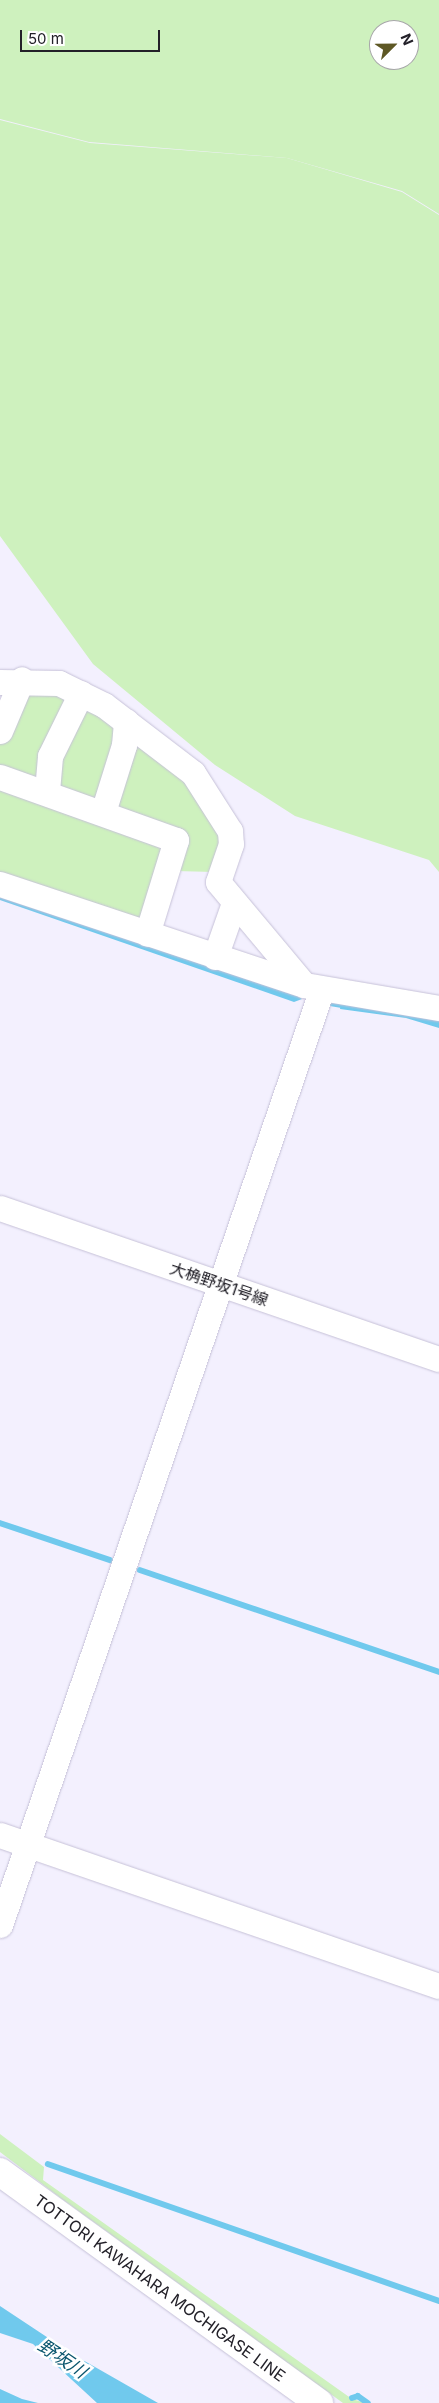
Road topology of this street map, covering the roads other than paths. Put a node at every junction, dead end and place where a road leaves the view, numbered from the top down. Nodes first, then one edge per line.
1 (11, 680) edge
2 (81, 694) junction
3 (126, 721) junction
4 (0, 732) edge
5 (0, 777) edge
6 (47, 791) junction
7 (103, 812) junction
8 (0, 884) edge
9 (234, 904) junction
10 (148, 934) junction
11 (215, 957) junction
12 (313, 987) junction
13 (439, 1008) edge
14 (0, 1208) edge
15 (222, 1284) junction
16 (439, 1359) edge
17 (0, 1835) edge
18 (30, 1845) junction
19 (0, 1926) edge
20 (439, 1986) edge
21 (0, 2172) edge
22 (319, 2403) edge

1 - 2 street
1 - 4 street
2 - 3 street
2 - 6 street
3 - 7 street
3 - 9 street
5 - 6 street
6 - 7 street
7 - 10 street
8 - 10 street
9 - 11 street
9 - 12 street
10 - 11 street
11 - 12 street
12 - 13 street
12 - 15 street
14 - 15 street, 大桷野坂1号線
15 - 16 street, 大桷野坂1号線
15 - 18 street
17 - 18 street
18 - 19 street
18 - 20 street
21 - 22 main road, TOTTORI KAWAHARA MOCHIGASE LINE

